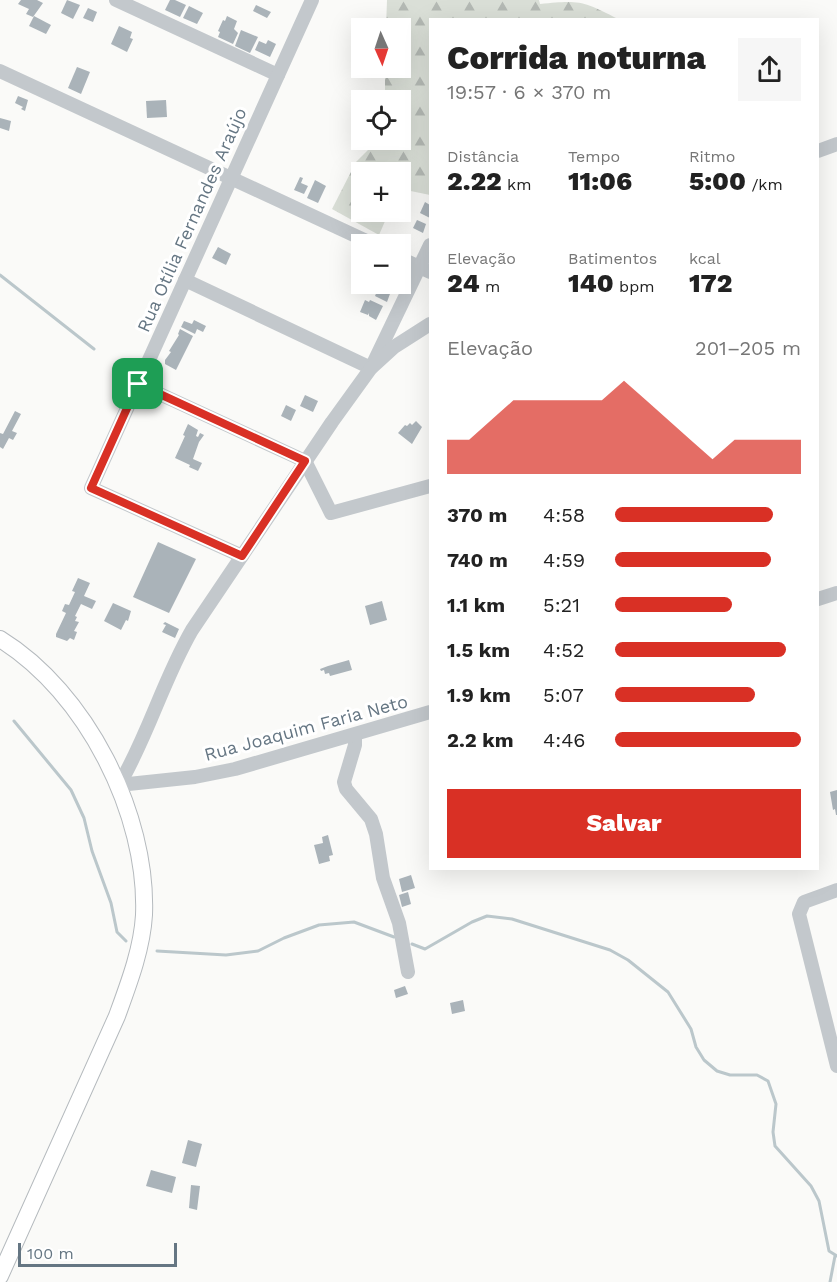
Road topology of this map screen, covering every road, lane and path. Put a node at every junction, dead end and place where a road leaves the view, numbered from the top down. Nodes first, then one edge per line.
1 (116, 0) edge
2 (312, 0) edge
3 (0, 71) edge
4 (278, 75) junction
5 (837, 144) edge
6 (819, 151) edge
7 (231, 178) junction
8 (351, 234) edge
9 (429, 250) edge
10 (411, 263) edge
11 (425, 269) edge
12 (185, 280) junction
13 (429, 325) edge
14 (371, 368) junction
15 (138, 384) junction
16 (305, 461) junction
17 (429, 486) edge
18 (242, 556) junction
19 (837, 593) edge
20 (819, 598) edge
21 (0, 639) edge
22 (429, 712) edge
23 (355, 735) junction
24 (119, 785) junction
25 (837, 890) edge
26 (408, 972) dead end
27 (837, 1066) edge
28 (0, 1276) edge

1 - 4 street
2 - 4 street, Rua Otília Fernandes Araújo
3 - 7 street
4 - 7 street, Rua Otília Fernandes Araújo
5 - 6 street
7 - 8 street
7 - 12 street, Rua Otília Fernandes Araújo
9 - 11 street
10 - 11 street
11 - 14 street
12 - 14 street
12 - 15 street, Rua Otília Fernandes Araújo
13 - 14 street
14 - 16 street
15 - 16 street
15 - 18 street, Rua Otília Fernandes Araújo
16 - 17 street
16 - 18 street
18 - 24 street
19 - 20 street
21 - 24 main road
22 - 23 street, Rua Joaquim Faria Neto
23 - 24 street, Rua Joaquim Faria Neto
23 - 26 street
24 - 28 main road
25 - 27 street

